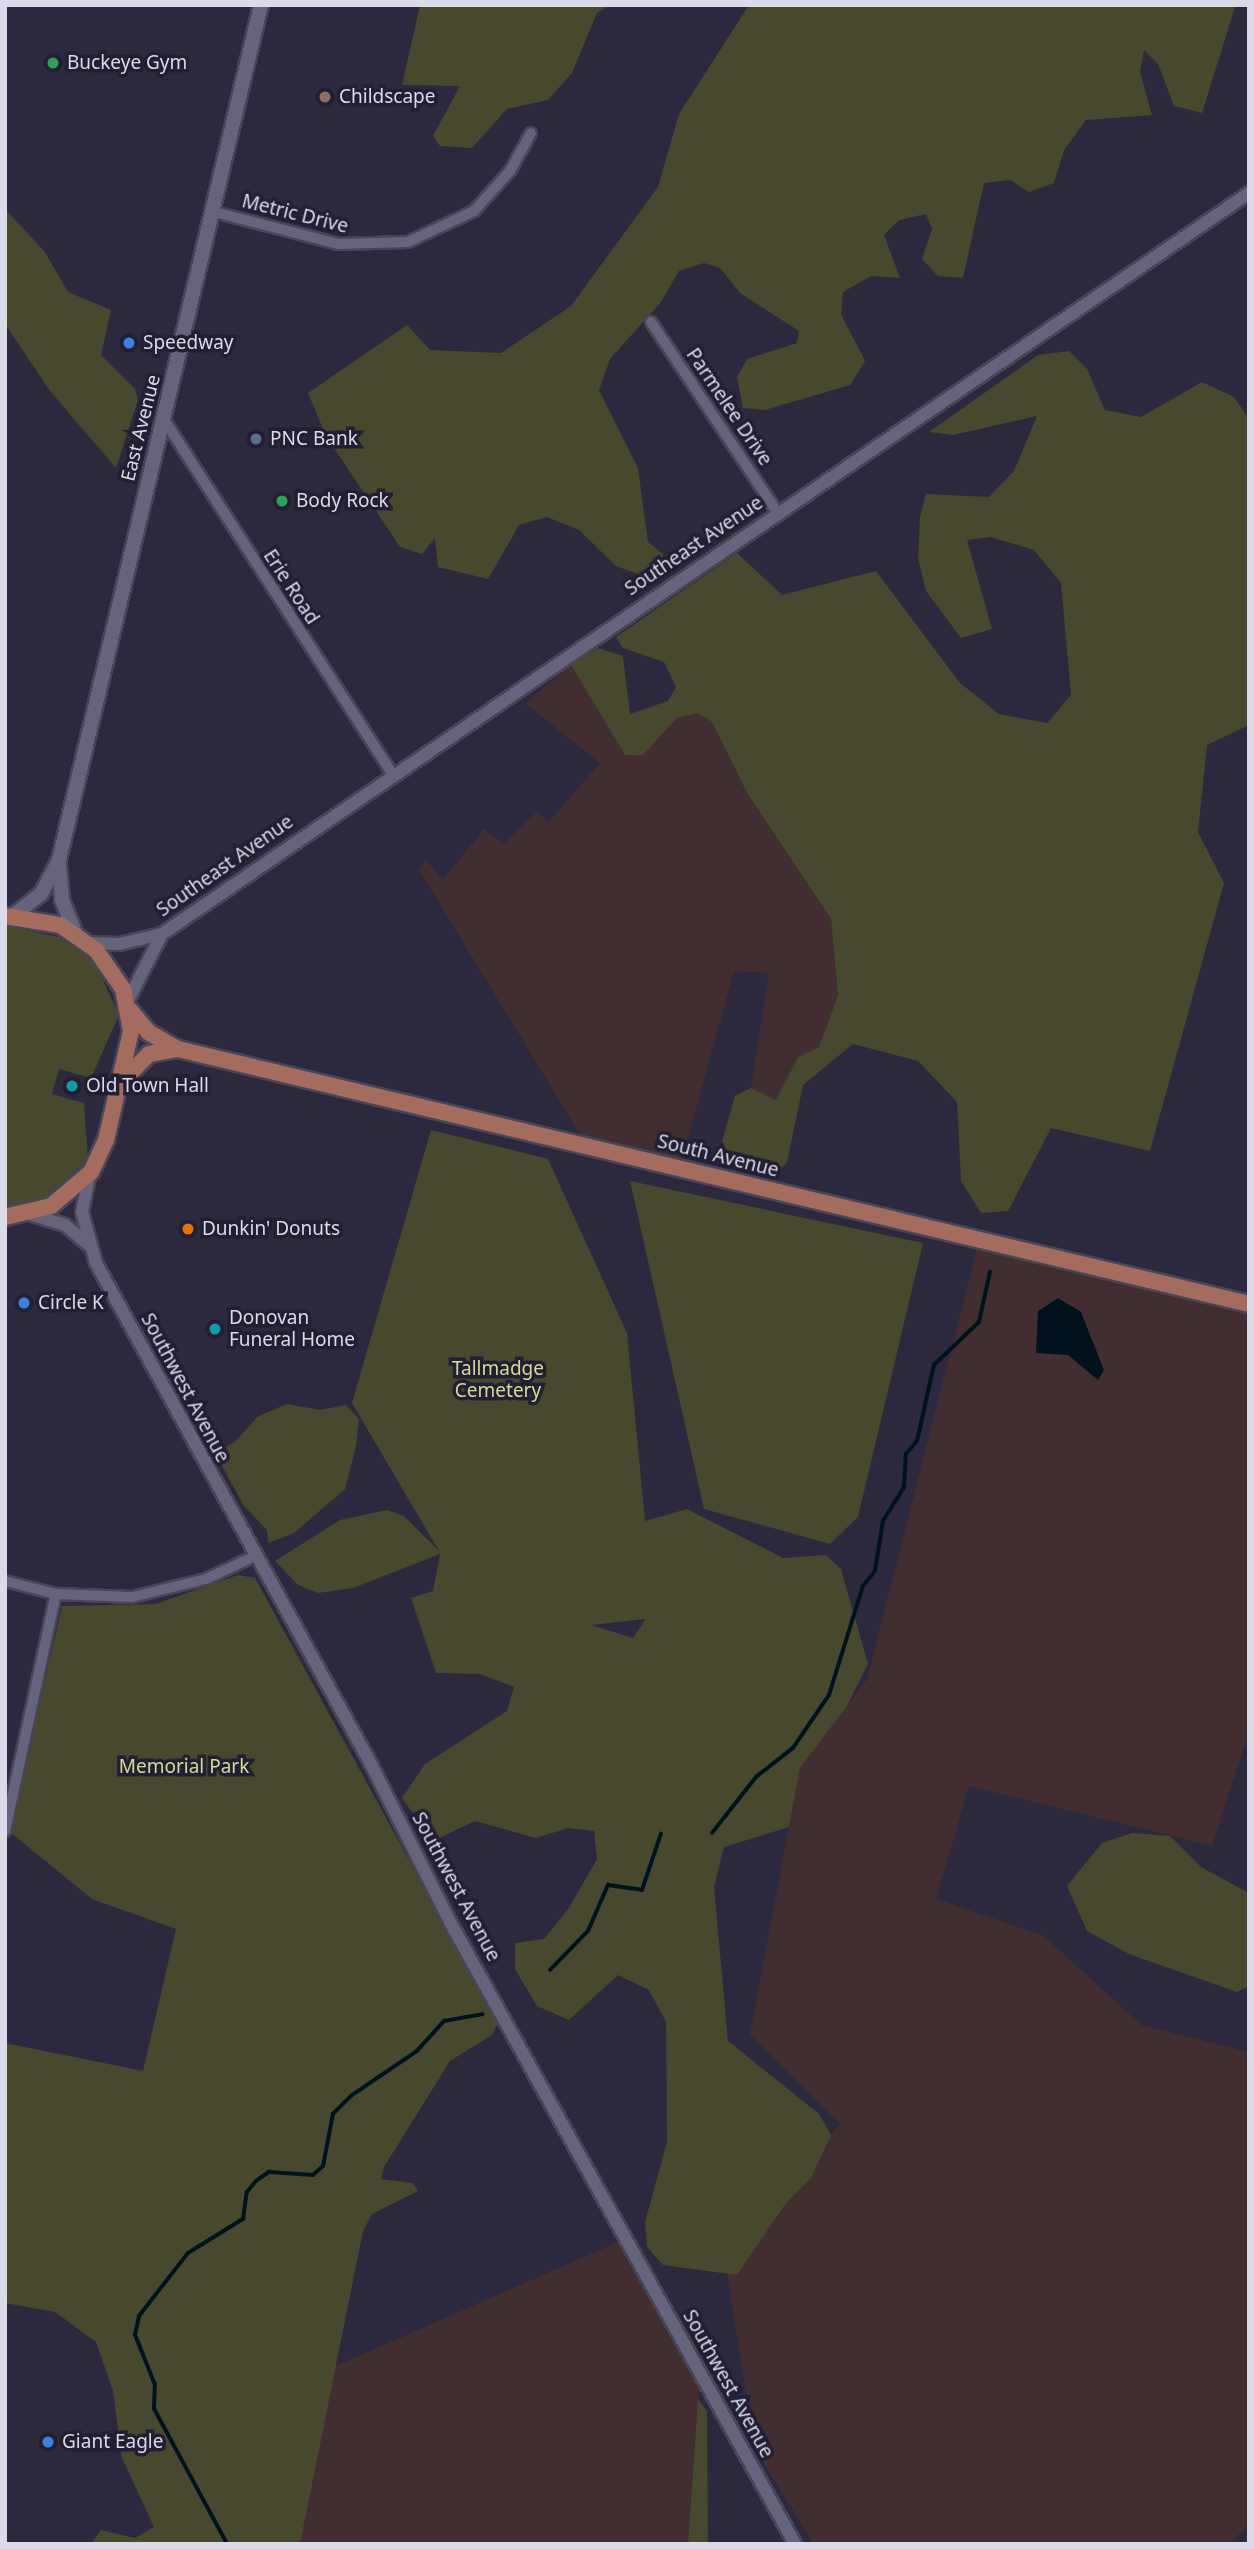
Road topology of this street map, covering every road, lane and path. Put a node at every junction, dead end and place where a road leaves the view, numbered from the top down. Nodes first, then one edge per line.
1 (261, 5) edge
2 (531, 133) dead end
3 (1249, 193) edge
4 (214, 212) junction
5 (651, 322) dead end
6 (163, 418) junction
7 (778, 513) junction
8 (392, 774) junction
9 (59, 860) junction
10 (10, 915) edge
11 (162, 934) junction
12 (82, 938) junction
13 (128, 1006) junction
14 (178, 1049) junction
15 (122, 1082) junction
16 (90, 1172) junction
17 (29, 1214) junction
18 (5, 1217) edge
19 (89, 1245) junction
20 (1249, 1304) edge
21 (255, 1556) junction
22 (5, 1581) edge
23 (56, 1594) junction
24 (5, 1831) edge
25 (795, 2544) edge

1 - 4 main road, East Avenue
2 - 4 street, Metric Drive
3 - 7 street, Southeast Avenue
4 - 6 main road, East Avenue
5 - 7 street, Parmelee Drive
6 - 8 street, Erie Road
6 - 9 main road, East Avenue
7 - 8 street, Southeast Avenue
8 - 11 street, Southeast Avenue
9 - 10 main road, East Avenue
9 - 12 main road, East Avenue
10 - 12 main road
11 - 12 street, Southeast Avenue
11 - 13 street, Southeast Avenue
12 - 13 main road
13 - 14 main road, South Avenue
13 - 15 main road
14 - 15 main road, South Avenue
14 - 20 main road, South Avenue
15 - 16 main road
16 - 17 main road
16 - 19 street, Southwest Avenue
17 - 18 main road
17 - 19 street, Southwest Avenue
19 - 21 street, Southwest Avenue
21 - 23 street
21 - 25 street, Southwest Avenue
22 - 23 street
23 - 24 street

